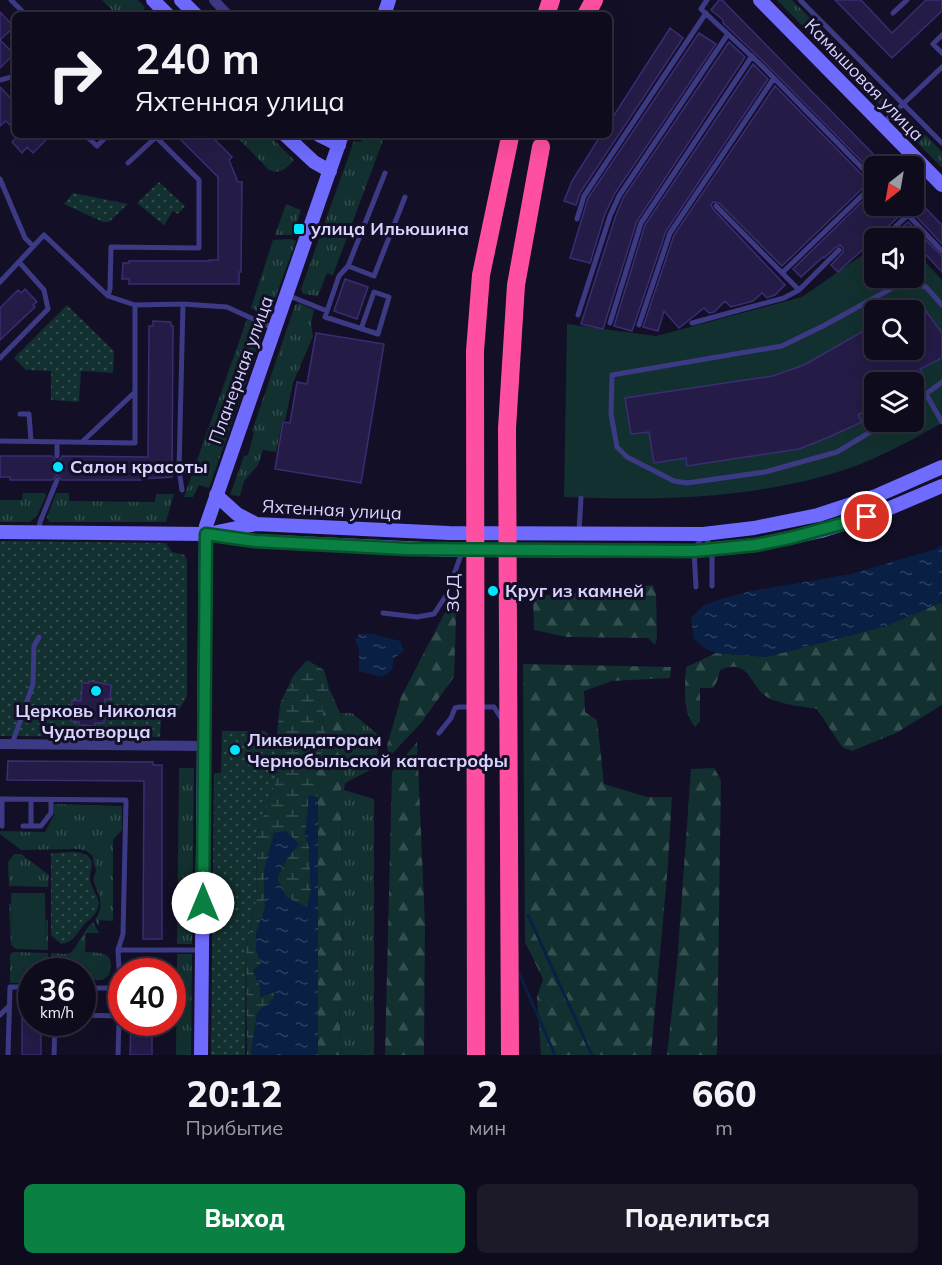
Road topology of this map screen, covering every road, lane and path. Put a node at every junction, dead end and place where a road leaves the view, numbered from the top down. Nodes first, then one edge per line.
1 (11, 0) edge
2 (181, 0) edge
3 (214, 0) edge
4 (707, 0) edge
5 (760, 0) edge
6 (800, 0) edge
7 (907, 0) edge
8 (23, 12) edge
9 (193, 12) edge
10 (225, 12) edge
11 (706, 13) junction
12 (893, 14) dead end
13 (728, 34) junction
14 (942, 34) edge
15 (942, 53) edge
16 (752, 56) junction
17 (942, 67) edge
18 (774, 78) junction
19 (903, 104) junction
20 (882, 124) junction
21 (88, 138) edge
22 (105, 138) edge
23 (153, 138) edge
24 (157, 138) edge
25 (288, 138) edge
26 (509, 138) edge
27 (543, 138) edge
28 (340, 140) edge
29 (942, 143) edge
30 (908, 156) edge
31 (128, 164) dead end
32 (330, 171) junction
33 (864, 172) edge
34 (385, 173) dead end
35 (924, 173) edge
36 (0, 179) edge
37 (942, 186) edge
38 (864, 192) edge
39 (405, 196) dead end
40 (716, 206) dead end
41 (577, 219) dead end
42 (894, 228) edge
43 (920, 228) edge
44 (924, 232) edge
45 (33, 246) junction
46 (839, 249) dead end
47 (942, 252) edge
48 (19, 262) junction
49 (348, 266) junction
50 (782, 273) junction
51 (0, 282) edge
52 (799, 290) junction
53 (287, 295) junction
54 (108, 296) junction
55 (135, 304) junction
56 (183, 304) junction
57 (942, 305) edge
58 (327, 311) junction
59 (578, 315) dead end
60 (610, 323) dead end
61 (692, 323) dead end
62 (639, 325) dead end
63 (274, 328) junction
64 (361, 329) junction
65 (0, 358) edge
66 (942, 382) edge
67 (135, 392) junction
68 (926, 394) joint
69 (20, 414) dead end
70 (942, 422) edge
71 (870, 432) edge
72 (0, 441) edge
73 (31, 441) junction
74 (57, 442) junction
75 (82, 442) junction
76 (57, 456) dead end
77 (942, 467) edge
78 (57, 480) dead end
79 (942, 486) edge
80 (182, 490) dead end
81 (216, 495) junction
82 (581, 498) dead end
83 (255, 524) junction
84 (0, 532) edge
85 (39, 532) junction
86 (579, 533) junction
87 (206, 534) junction
88 (703, 534) junction
89 (712, 549) junction
90 (462, 550) junction
91 (694, 551) junction
92 (696, 586) dead end
93 (712, 586) dead end
94 (383, 613) dead end
95 (39, 638) dead end
96 (439, 733) dead end
97 (0, 744) edge
98 (12, 744) junction
99 (204, 746) junction
100 (1, 799) edge
101 (31, 800) junction
102 (51, 800) junction
103 (2, 826) edge
104 (23, 826) dead end
105 (31, 826) junction
106 (506, 880) dead end
107 (118, 950) junction
108 (202, 950) junction
109 (118, 958) edge
110 (18, 987) edge
111 (9, 1006) junction
112 (0, 1015) edge
113 (54, 1036) edge
114 (118, 1036) edge
115 (8, 1055) edge
116 (54, 1055) edge
117 (118, 1055) edge
118 (201, 1055) edge
119 (476, 1055) edge
120 (510, 1055) edge

1 - 8 lane
2 - 9 main road
3 - 10 street
4 - 11 lane
5 - 20 main road, Камышовая улица
6 - 19 lane
7 - 12 lane
11 - 13 lane
11 - 41 lane
13 - 16 lane
13 - 59 lane
14 - 15 lane
16 - 18 lane
16 - 60 lane
17 - 19 lane
18 - 33 lane
18 - 62 lane
19 - 20 lane
19 - 29 lane
20 - 30 main road, Камышовая улица
21 - 22 lane
23 - 31 lane
24 - 54 lane
25 - 32 main road
26 - 119 highway, ЗСД, bridge
27 - 120 highway, bridge
28 - 32 main road, Планерная улица
32 - 53 main road, Планерная улица
34 - 49 lane
35 - 37 main road, Камышовая улица
36 - 45 lane
38 - 50 lane
39 - 49 lane
40 - 50 lane
42 - 43 lane
44 - 47 lane
45 - 48 lane
45 - 54 lane
46 - 52 lane
48 - 51 lane
48 - 65 lane
49 - 58 lane
50 - 52 lane
52 - 61 lane
53 - 58 lane
53 - 63 main road, Планерная улица
54 - 55 lane
55 - 56 lane
55 - 67 lane
56 - 63 lane
56 - 80 lane
57 - 71 lane
58 - 64 lane
63 - 81 main road, Планерная улица
64 - 64 lane
66 - 68 lane
67 - 75 lane
67 - 75 lane
68 - 70 lane
69 - 73 lane
72 - 73 lane
73 - 74 lane
74 - 75 lane
74 - 76 lane
77 - 88 main road, Яхтенная улица
78 - 85 lane
79 - 89 main road, Яхтенная улица
81 - 83 main road
81 - 87 main road, Планерная улица
82 - 86 lane
83 - 86 main road, Яхтенная улица
83 - 87 main road, Яхтенная улица
84 - 85 main road
85 - 87 main road
86 - 88 main road, Яхтенная улица
87 - 90 main road, Яхтенная улица
87 - 99 main road, Планерная улица
88 - 89 lane
88 - 91 lane
89 - 91 main road, Яхтенная улица
89 - 93 lane
90 - 91 main road, Яхтенная улица
90 - 94 lane
91 - 92 lane
95 - 98 lane
96 - 106 lane
97 - 98 street
98 - 99 street
99 - 108 main road, Планерная улица
100 - 101 lane
100 - 103 lane
101 - 102 lane
101 - 105 lane
102 - 105 lane
102 - 107 lane
104 - 105 lane
107 - 108 lane
107 - 109 lane
108 - 118 main road, Планерная улица
110 - 111 lane
111 - 112 lane
111 - 115 lane
113 - 116 lane
114 - 117 lane

